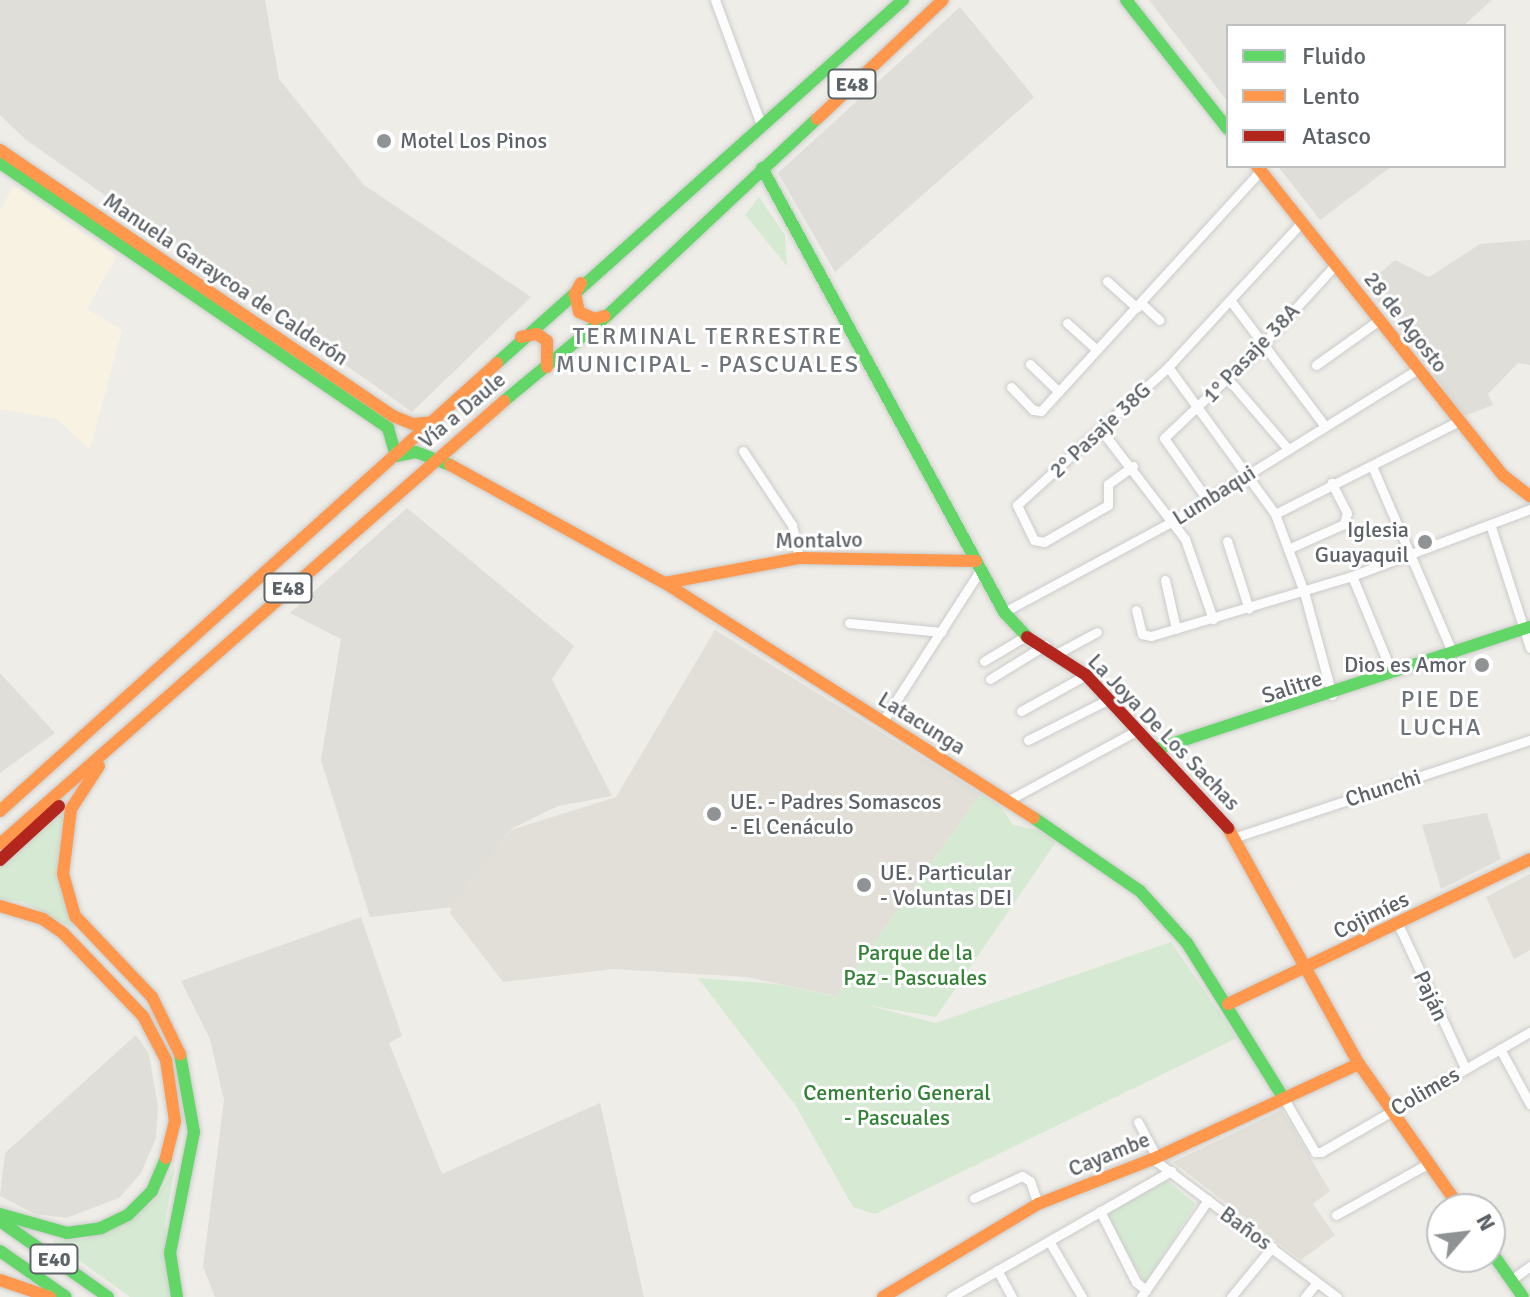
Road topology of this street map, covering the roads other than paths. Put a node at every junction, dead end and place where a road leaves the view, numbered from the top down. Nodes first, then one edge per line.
1 (715, 0) edge
2 (903, 0) edge
3 (943, 0) edge
4 (1126, 0) edge
5 (1226, 126) edge
6 (762, 127) junction
7 (0, 150) edge
8 (0, 163) edge
9 (762, 168) junction
10 (1259, 168) edge
11 (1302, 222) junction
12 (1336, 264) junction
13 (585, 279) junction
14 (1107, 281) dead end
15 (1230, 300) junction
16 (229, 305) junction
17 (1139, 306) junction
18 (609, 314) junction
19 (220, 317) junction
20 (1159, 320) dead end
21 (1379, 320) junction
22 (1067, 323) dead end
23 (520, 337) junction
24 (1263, 344) junction
25 (1097, 350) junction
26 (1030, 364) dead end
27 (1316, 365) dead end
28 (1168, 367) junction
29 (546, 368) junction
30 (1418, 369) junction
31 (1228, 379) junction
32 (1011, 387) dead end
33 (1059, 392) junction
34 (1199, 405) junction
35 (1459, 421) junction
36 (435, 422) junction
37 (1325, 426) junction
38 (1101, 430) junction
39 (1288, 449) junction
40 (743, 451) dead end
41 (396, 456) junction
42 (436, 458) junction
43 (1133, 466) junction
44 (1372, 466) junction
45 (1249, 473) junction
46 (1332, 483) junction
47 (1530, 496) edge
48 (1206, 498) junction
49 (1530, 509) edge
50 (1275, 514) junction
51 (1173, 521) junction
52 (1491, 527) junction
53 (1227, 541) dead end
54 (1288, 549) junction
55 (1409, 555) junction
56 (799, 558) junction
57 (979, 565) junction
58 (1352, 576) junction
59 (1165, 580) dead end
60 (665, 583) junction
61 (1304, 592) junction
62 (1249, 609) junction
63 (1136, 610) dead end
64 (1004, 612) junction
65 (1213, 619) junction
66 (849, 623) dead end
67 (1527, 628) edge
68 (1176, 629) junction
69 (942, 632) junction
70 (1097, 632) dead end
71 (1026, 636) junction
72 (1045, 645) junction
73 (1530, 648) edge
74 (1452, 652) junction
75 (1058, 653) junction
76 (984, 661) dead end
77 (1392, 673) junction
78 (1086, 675) junction
79 (990, 679) dead end
80 (1332, 695) junction
81 (1109, 699) junction
82 (1021, 711) dead end
83 (141, 718) junction
84 (883, 721) junction
85 (1138, 730) junction
86 (1028, 740) dead end
87 (1530, 740) edge
88 (1156, 749) junction
89 (43, 772) junction
90 (86, 781) junction
91 (0, 799) edge
92 (1007, 801) junction
93 (0, 811) edge
94 (1236, 837) junction
95 (0, 844) edge
96 (1530, 859) edge
97 (0, 860) edge
98 (0, 906) edge
99 (1398, 924) junction
100 (1304, 970) junction
101 (1228, 1004) junction
102 (1530, 1032) edge
103 (1500, 1049) junction
104 (1359, 1064) junction
105 (1465, 1068) junction
106 (1283, 1097) junction
107 (1530, 1104) edge
108 (1392, 1110) junction
109 (1138, 1122) dead end
110 (1321, 1152) joint
111 (1155, 1158) junction
112 (1429, 1163) junction
113 (1171, 1171) junction
114 (1450, 1193) edge
115 (974, 1198) dead end
116 (1208, 1200) junction
117 (1038, 1204) junction
118 (1100, 1211) junction
119 (0, 1214) edge
120 (1336, 1215) dead end
121 (0, 1221) edge
122 (1049, 1241) junction
123 (1272, 1247) junction
124 (0, 1251) edge
125 (1530, 1266) edge
126 (997, 1270) junction
127 (1506, 1273) edge
128 (0, 1280) edge
129 (1511, 1280) junction
130 (1317, 1282) junction
131 (1145, 1295) edge
132 (50, 1297) edge
133 (66, 1297) edge
134 (108, 1297) edge
135 (177, 1297) edge
136 (884, 1297) edge
137 (951, 1297) edge
138 (1012, 1297) edge
139 (1082, 1297) edge
140 (1231, 1297) edge
141 (1305, 1297) edge
142 (1337, 1297) edge
143 (1523, 1297) edge

1 - 6 street
2 - 6 main road, Vía a Daule / E48
3 - 9 main road, Vía a Daule / E48
4 - 5 main road
6 - 13 main road, Vía a Daule / E48
7 - 16 main road, Manuela Garaycoa de Calderón
8 - 19 main road, Manuela Garaycoa de Calderón
9 - 18 main road, Vía a Daule / E48
9 - 57 main road, La Joya De Los Sachas
10 - 11 main road, 28 de Agosto
10 - 17 street
11 - 12 main road, 28 de Agosto
11 - 15 street, 2° Pasaje 38G
12 - 21 main road, 28 de Agosto
12 - 24 street, 1° Pasaje 38A
13 - 18 main road
13 - 23 main road, Vía a Daule / E48
14 - 17 street
15 - 24 street
15 - 28 street, 2° Pasaje 38G
16 - 19 main road
16 - 36 main road, Manuela Garaycoa de Calderón
17 - 20 street
17 - 25 street
18 - 29 main road, Vía a Daule / E48
19 - 41 main road, Manuela Garaycoa de Calderón
21 - 27 street
21 - 30 main road, 28 de Agosto
22 - 25 street
23 - 29 main road
23 - 36 main road, Vía a Daule / E48
24 - 31 street, 1° Pasaje 38A
24 - 37 street
25 - 33 street
26 - 33 street
28 - 34 street
28 - 38 street, 2° Pasaje 38G
29 - 42 main road, Vía a Daule / E48
30 - 35 main road, 28 de Agosto
30 - 37 street, Lumbaqui
31 - 34 street, 1° Pasaje 38A
31 - 39 street
32 - 33 street
34 - 45 street
34 - 48 street, 1° Pasaje 38A
35 - 44 street
35 - 47 main road, 28 de Agosto
36 - 41 main road, Vía a Daule / E48
37 - 39 street, Lumbaqui
38 - 43 street
38 - 43 street, 2° Pasaje 38G
39 - 45 street, Lumbaqui
40 - 56 street
41 - 42 main road, Latacunga
41 - 89 main road, Vía a Daule / E48
42 - 60 main road, Latacunga
42 - 83 main road, Vía a Daule / E48
43 - 51 street
44 - 46 street
44 - 55 street
45 - 48 street, Lumbaqui
45 - 50 street
46 - 50 street
46 - 54 street
48 - 51 street, Lumbaqui
49 - 52 street
50 - 54 street
51 - 64 street, Lumbaqui
51 - 65 street
52 - 55 street
52 - 67 street
53 - 62 street
54 - 61 street
55 - 58 street
55 - 74 street
56 - 57 main road, Montalvo
56 - 60 main road, Montalvo
57 - 64 main road, La Joya De Los Sachas
57 - 69 street
58 - 61 street
58 - 77 street
59 - 68 street
60 - 84 main road, Latacunga
61 - 62 street
61 - 80 street
62 - 65 street
63 - 68 street
64 - 71 main road, La Joya De Los Sachas
65 - 68 street
66 - 69 street
67 - 73 street
67 - 74 main road, Salitre
69 - 84 street
70 - 75 street
71 - 72 main road, La Joya De Los Sachas
71 - 76 street
72 - 75 main road, La Joya De Los Sachas
72 - 79 street
74 - 77 main road, Salitre
75 - 78 main road, La Joya De Los Sachas
77 - 80 main road, Salitre
78 - 81 main road, La Joya De Los Sachas
78 - 82 street
80 - 88 main road, Salitre
81 - 85 main road, La Joya De Los Sachas
81 - 86 street
83 - 90 main road
83 - 95 main road, Vía a Daule / E48
84 - 92 main road, Latacunga
85 - 88 main road, La Joya De Los Sachas
85 - 92 street
87 - 94 street, Chunchi
88 - 94 main road, La Joya De Los Sachas
89 - 91 main road
89 - 93 main road, Vía a Daule / E48
90 - 97 main road
90 - 135 main road
92 - 101 main road, Latacunga
94 - 100 main road, La Joya De Los Sachas
96 - 99 main road, Cojimíes
98 - 119 main road
99 - 100 main road, Cojimíes
99 - 105 street, Paján
100 - 101 main road, Cojimíes
100 - 104 main road, La Joya De Los Sachas
101 - 106 main road, Latacunga
102 - 103 street, Colimes
103 - 105 street, Colimes
103 - 107 street
104 - 106 main road, Cayambe
104 - 108 main road, La Joya De Los Sachas
105 - 108 street, Colimes
106 - 110 street, Latacunga
106 - 111 main road, Cayambe
108 - 110 street, Colimes
108 - 112 main road, La Joya De Los Sachas
109 - 111 street
111 - 113 street, Baños
111 - 117 main road, Cayambe
112 - 114 main road, La Joya De Los Sachas
112 - 120 street
113 - 116 street, Baños
113 - 118 street
115 - 117 street
116 - 123 street, Baños
116 - 131 street
117 - 136 main road, Cayambe
118 - 122 street
118 - 131 street
121 - 134 main road, E40
122 - 126 street
122 - 139 street
123 - 130 street, Baños
123 - 140 street
124 - 133 main road, E40
125 - 129 street
126 - 137 street
126 - 138 street
127 - 129 main road
128 - 132 main road
129 - 143 main road
130 - 141 street
130 - 142 street, Baños

